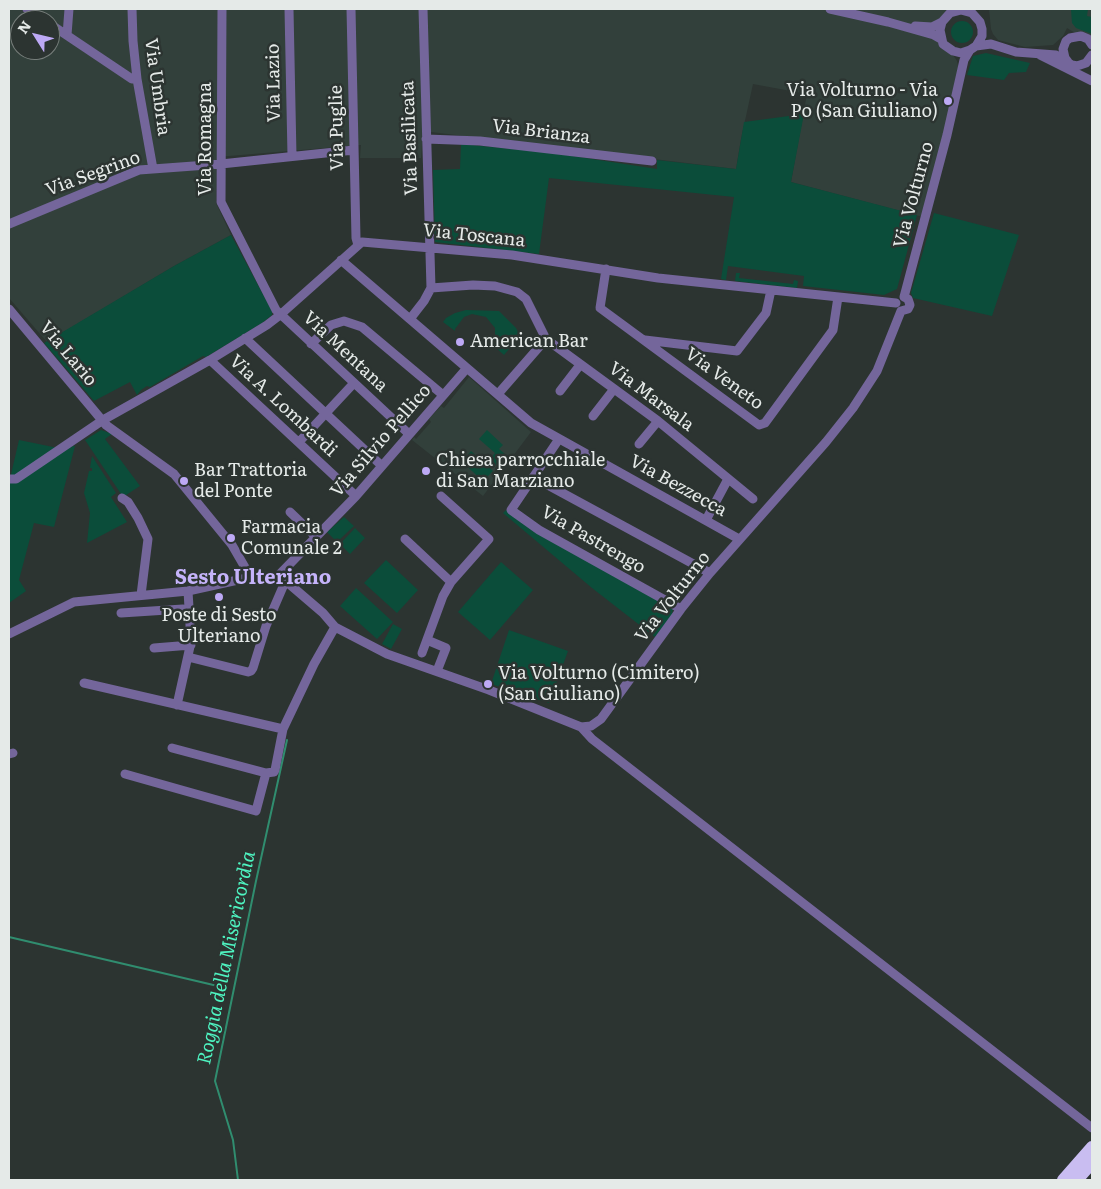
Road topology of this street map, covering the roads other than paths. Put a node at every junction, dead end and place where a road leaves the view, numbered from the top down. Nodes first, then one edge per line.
1 (69, 9) edge
2 (132, 9) edge
3 (222, 9) edge
4 (289, 9) edge
5 (351, 9) edge
6 (423, 9) edge
7 (830, 9) edge
8 (979, 9) edge
9 (957, 10) edge
10 (869, 13) edge
11 (978, 19) junction
12 (888, 22) junction
13 (942, 22) junction
14 (60, 30) edge
15 (982, 33) junction
16 (67, 35) junction
17 (941, 39) junction
18 (991, 44) junction
19 (1064, 44) junction
20 (1092, 45) edge
21 (973, 48) junction
22 (953, 51) junction
23 (1044, 54) junction
24 (1092, 57) edge
25 (1068, 62) junction
26 (1082, 65) junction
27 (1092, 66) edge
28 (961, 72) junction
29 (137, 79) junction
30 (1092, 81) edge
31 (426, 138) junction
32 (354, 150) junction
33 (292, 156) junction
34 (652, 161) dead end
35 (221, 164) junction
36 (153, 169) junction
37 (9, 224) edge
38 (358, 245) junction
39 (430, 247) junction
40 (341, 260) junction
41 (606, 270) junction
42 (431, 288) junction
43 (770, 290) junction
44 (838, 297) junction
45 (904, 297) junction
46 (899, 307) junction
47 (9, 310) edge
48 (280, 315) junction
49 (410, 319) junction
50 (245, 338) junction
51 (546, 339) junction
52 (643, 340) junction
53 (312, 344) junction
54 (210, 360) junction
55 (580, 365) junction
56 (467, 368) junction
57 (354, 383) junction
58 (614, 389) junction
59 (560, 391) dead end
60 (498, 394) junction
61 (444, 395) junction
62 (325, 414) junction
63 (593, 416) dead end
64 (103, 420) junction
65 (658, 421) junction
66 (410, 434) junction
67 (559, 439) junction
68 (299, 442) junction
69 (639, 444) dead end
70 (382, 466) junction
71 (533, 477) junction
72 (9, 479) edge
73 (728, 479) junction
74 (356, 496) junction
75 (441, 496) dead end
76 (122, 498) dead end
77 (753, 499) dead end
78 (290, 512) dead end
79 (706, 520) junction
80 (316, 537) junction
81 (739, 539) junction
82 (404, 540) dead end
83 (710, 573) junction
84 (250, 576) junction
85 (280, 580) junction
86 (451, 582) junction
87 (188, 591) junction
88 (146, 595) junction
89 (183, 609) dead end
90 (681, 609) junction
91 (152, 611) junction
92 (121, 614) dead end
93 (335, 627) junction
94 (9, 634) edge
95 (427, 640) junction
96 (191, 645) junction
97 (154, 648) dead end
98 (422, 654) dead end
99 (188, 657) junction
100 (437, 671) junction
101 (84, 683) dead end
102 (177, 705) junction
103 (581, 727) junction
104 (283, 729) junction
105 (172, 748) dead end
106 (270, 772) junction
107 (125, 774) dead end
108 (1092, 1128) edge
109 (1092, 1148) edge
110 (1092, 1163) edge
111 (1064, 1180) edge
112 (1077, 1180) edge

1 - 16 street
2 - 29 street, Via Umbria
3 - 35 street, Via Romagna
4 - 33 street, Via Lazio
5 - 32 street, Via Puglie
6 - 31 street, Via Basilicata
7 - 10 street
8 - 11 street
9 - 11 street
9 - 13 street
10 - 12 street
11 - 15 street
12 - 13 street
12 - 17 street
13 - 17 street
14 - 16 street
15 - 18 street
15 - 21 street, Via Volturno
16 - 29 street
17 - 22 street
18 - 21 street
18 - 23 street
19 - 20 street
19 - 23 street
19 - 25 street
21 - 22 street
21 - 28 street, Via Volturno
22 - 28 street
23 - 25 street
23 - 30 street
24 - 26 street
25 - 26 street
26 - 27 street
28 - 45 street, Via Volturno
29 - 36 street, Via Umbria
31 - 34 street, Via Brianza
31 - 39 street, Via Basilicata
32 - 33 street, Via Segrino
32 - 38 street, Via Puglie
33 - 35 street, Via Segrino
35 - 36 street, Via Segrino
35 - 48 street, Via Romagna
36 - 37 street, Via Segrino
38 - 39 street, Via Toscana
38 - 40 street
39 - 41 street, Via Toscana
39 - 42 street, Via Basilicata
40 - 48 street
40 - 49 street, Via Bezzecca
41 - 43 street, Via Toscana
41 - 52 street, Via Veneto
42 - 49 street
42 - 51 street, Via Marsala
43 - 44 street, Via Toscana
43 - 52 street
44 - 46 street, Via Toscana
44 - 52 street, Via Veneto
45 - 46 street
45 - 46 street, Via Volturno
46 - 81 street, Via Volturno
47 - 64 street, Via Lario
48 - 50 street
48 - 53 street, Via Mentana
49 - 56 street, Via Bezzecca
50 - 54 street
50 - 62 street
51 - 55 street, Via Marsala
51 - 60 street
53 - 57 street, Via Mentana
53 - 61 street
54 - 64 street
54 - 68 street, Via A. Lombardi
55 - 58 street, Via Marsala
55 - 59 street
56 - 60 street, Via Bezzecca
56 - 61 street, Via Silvio Pellico
57 - 62 street
57 - 66 street, Via Mentana
58 - 63 street
58 - 65 street, Via Marsala
60 - 67 street, Via Bezzecca
61 - 66 street, Via Silvio Pellico
62 - 68 street
62 - 70 street
64 - 72 street
64 - 84 street, Via Lario
65 - 69 street
65 - 73 street, Via Marsala
66 - 70 street, Via Silvio Pellico
67 - 71 street, Via Pastrengo
67 - 79 street, Via Bezzecca
68 - 74 street, Via A. Lombardi
70 - 74 street, Via Silvio Pellico
71 - 83 street
71 - 90 street, Via Pastrengo
73 - 77 street, Via Marsala
73 - 79 street
74 - 80 street, Via Silvio Pellico
75 - 86 street
76 - 88 street
78 - 80 street
79 - 81 street, Via Bezzecca
80 - 85 street, Via Silvio Pellico
81 - 83 street, Via Volturno
82 - 86 street
83 - 90 street, Via Volturno
84 - 85 street
84 - 87 street
85 - 93 street
85 - 99 street
86 - 95 street
87 - 88 street
87 - 96 street
88 - 91 street
88 - 94 street
89 - 91 street
90 - 103 street, Via Volturno
91 - 92 street
93 - 100 street
93 - 104 street
95 - 98 street
95 - 100 street
96 - 97 street
96 - 99 street
99 - 102 street
100 - 103 street
101 - 102 street
102 - 104 street
103 - 108 street
104 - 106 street
105 - 106 street
106 - 107 street
109 - 111 highway
110 - 112 highway

